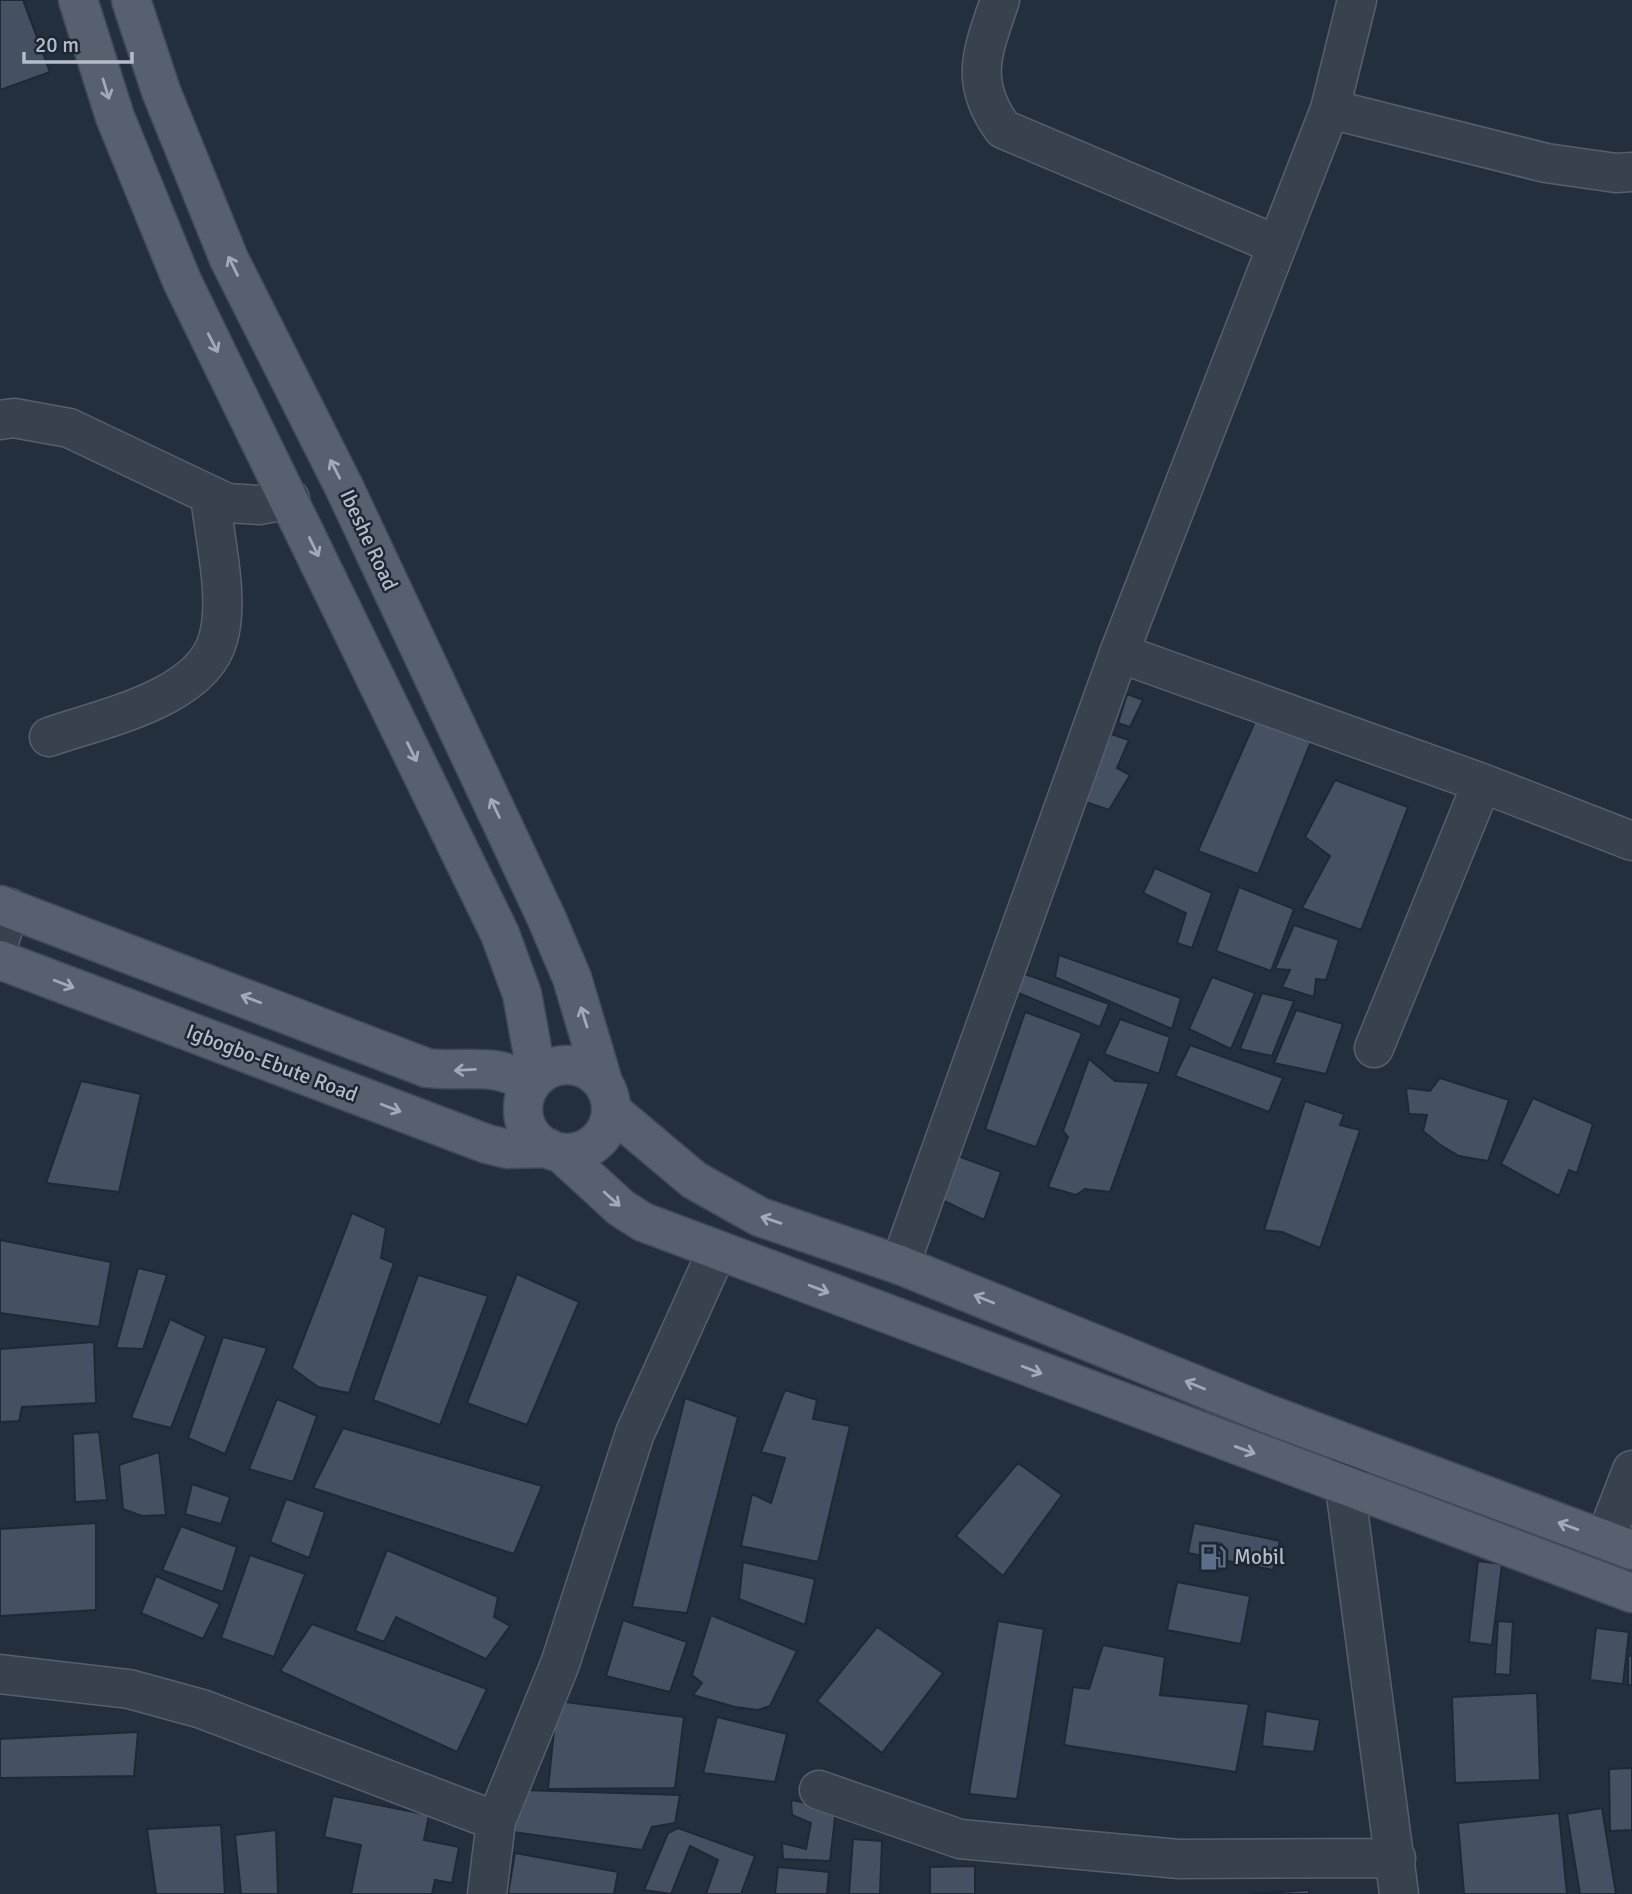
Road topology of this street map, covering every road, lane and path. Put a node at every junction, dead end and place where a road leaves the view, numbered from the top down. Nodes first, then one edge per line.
1 (78, 0) edge
2 (131, 0) edge
3 (1000, 0) edge
4 (1357, 0) edge
5 (1330, 109) junction
6 (1632, 172) edge
7 (1277, 245) junction
8 (0, 420) edge
9 (210, 495) junction
10 (290, 499) junction
11 (1119, 653) junction
12 (49, 737) dead end
13 (1482, 783) junction
14 (1632, 841) edge
15 (3, 917) edge
16 (0, 960) edge
17 (1374, 1048) dead end
18 (533, 1080) junction
19 (608, 1096) junction
20 (555, 1151) junction
21 (717, 1251) junction
22 (900, 1265) junction
23 (1352, 1445) junction
24 (1632, 1470) edge
25 (1345, 1487) junction
26 (1619, 1545) edge
27 (1632, 1593) edge
28 (0, 1674) edge
29 (819, 1790) dead end
30 (496, 1821) junction
31 (1398, 1876) edge
32 (487, 1894) edge

1 -> 10 main road
19 -> 2 main road, Ibeshe Road
3 - 7 street
4 - 5 street
5 - 6 street
5 - 7 street
7 - 11 street
8 - 9 street
9 - 10 street
9 - 12 street
10 -> 18 main road
11 - 13 street
11 - 22 street
13 - 14 street
13 - 17 street
18 -> 15 main road
16 -> 20 main road, Igbogbo-Ebute Road
18 - 19 main road
18 - 20 main road
19 - 20 main road
22 -> 19 main road
20 -> 21 main road
21 -> 25 main road
21 - 30 street
23 -> 22 main road
23 - 25 street
26 -> 23 main road
24 - 26 street
25 - 27 main road
25 - 31 street
28 - 30 street
29 - 31 street
30 - 32 street

